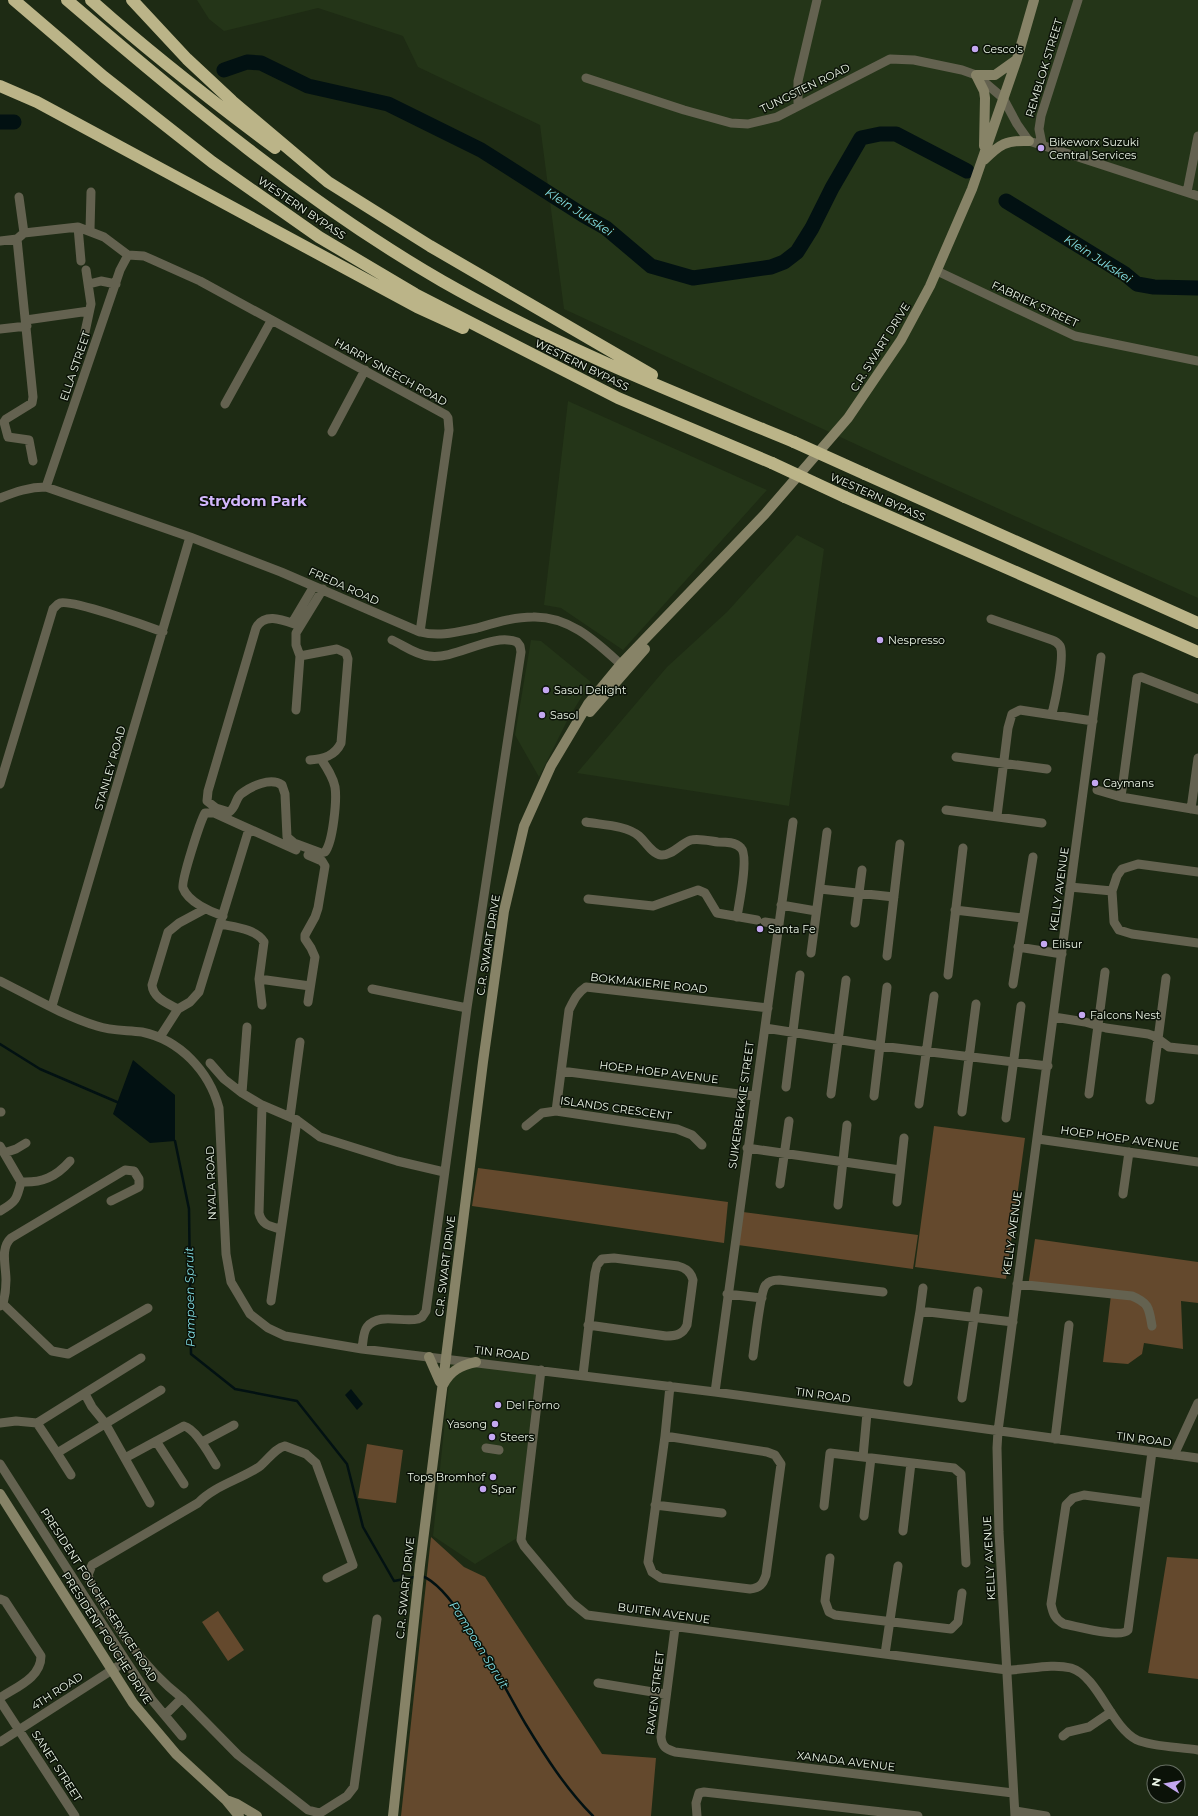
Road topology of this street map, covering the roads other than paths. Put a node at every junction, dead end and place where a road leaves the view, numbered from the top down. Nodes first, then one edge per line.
1 (14, 0) edge
2 (67, 0) edge
3 (91, 0) edge
4 (132, 0) edge
5 (817, 0) edge
6 (1042, 0) edge
7 (1078, 0) edge
8 (1033, 5) edge
9 (1016, 59) junction
10 (976, 75) junction
11 (586, 78) dead end
12 (0, 86) edge
13 (1003, 98) junction
14 (798, 106) junction
15 (1198, 136) edge
16 (1029, 141) junction
17 (1042, 144) junction
18 (983, 159) junction
19 (328, 182) junction
20 (91, 192) dead end
21 (1187, 192) junction
22 (1198, 196) edge
23 (19, 197) dead end
24 (78, 227) junction
25 (90, 230) junction
26 (20, 236) junction
27 (0, 241) edge
28 (128, 255) junction
29 (82, 261) dead end
30 (86, 270) dead end
31 (937, 271) junction
32 (89, 284) junction
33 (116, 284) junction
34 (89, 311) junction
35 (271, 321) junction
36 (27, 323) junction
37 (0, 329) edge
38 (85, 332) dead end
39 (1198, 361) edge
40 (365, 370) junction
41 (618, 398) junction
42 (694, 400) junction
43 (225, 404) dead end
44 (332, 432) dead end
45 (33, 461) dead end
46 (46, 487) junction
47 (0, 498) edge
48 (190, 537) junction
49 (314, 586) junction
50 (323, 589) junction
51 (991, 619) dead end
52 (1198, 623) edge
53 (296, 624) junction
54 (163, 632) junction
55 (420, 632) junction
56 (392, 640) dead end
57 (1198, 652) edge
58 (300, 656) junction
59 (1102, 657) dead end
60 (624, 667) junction
61 (1198, 699) edge
62 (296, 710) dead end
63 (1052, 714) junction
64 (1093, 720) junction
65 (956, 757) dead end
66 (1198, 758) edge
67 (321, 759) junction
68 (310, 760) dead end
69 (1004, 763) junction
70 (1047, 769) dead end
71 (0, 784) edge
72 (1092, 789) junction
73 (1121, 797) junction
74 (946, 810) dead end
75 (1195, 810) edge
76 (997, 816) junction
77 (586, 822) dead end
78 (793, 822) dead end
79 (1042, 823) dead end
80 (249, 829) junction
81 (827, 832) dead end
82 (900, 844) dead end
83 (963, 848) dead end
84 (1033, 857) dead end
85 (862, 870) dead end
86 (1198, 872) edge
87 (1070, 886) junction
88 (820, 889) junction
89 (1112, 891) junction
90 (859, 893) junction
91 (894, 897) junction
92 (588, 899) dead end
93 (781, 905) junction
94 (205, 909) junction
95 (955, 910) junction
96 (816, 911) junction
97 (737, 917) junction
98 (1022, 918) junction
99 (222, 920) junction
100 (855, 923) dead end
101 (778, 924) junction
102 (1198, 943) edge
103 (1018, 947) junction
104 (811, 953) dead end
105 (1062, 954) junction
106 (887, 956) dead end
107 (1105, 972) dead end
108 (800, 975) dead end
109 (948, 975) dead end
110 (1166, 978) dead end
111 (259, 979) junction
112 (846, 980) dead end
113 (0, 981) edge
114 (1013, 984) dead end
115 (310, 986) junction
116 (887, 987) dead end
117 (372, 989) dead end
118 (934, 996) dead end
119 (308, 1002) dead end
120 (976, 1004) dead end
121 (262, 1005) dead end
122 (52, 1006) junction
123 (1021, 1006) dead end
124 (467, 1008) junction
125 (768, 1008) junction
126 (178, 1009) junction
127 (1054, 1016) junction
128 (1098, 1025) junction
129 (247, 1027) dead end
130 (765, 1028) junction
131 (793, 1032) junction
132 (160, 1038) junction
133 (1158, 1039) junction
134 (838, 1040) junction
135 (300, 1042) dead end
136 (880, 1046) junction
137 (1198, 1050) edge
138 (927, 1051) junction
139 (969, 1057) junction
140 (1013, 1062) junction
141 (210, 1063) dead end
142 (1048, 1066) junction
143 (561, 1071) junction
144 (786, 1087) dead end
145 (242, 1093) junction
146 (831, 1094) dead end
147 (1089, 1094) dead end
148 (754, 1096) junction
149 (874, 1096) dead end
150 (1150, 1100) dead end
151 (919, 1104) dead end
152 (262, 1105) junction
153 (556, 1111) junction
154 (962, 1112) dead end
155 (1006, 1118) dead end
156 (294, 1119) junction
157 (789, 1121) dead end
158 (847, 1125) dead end
159 (526, 1126) dead end
160 (904, 1138) dead end
161 (1038, 1139) junction
162 (26, 1143) dead end
163 (702, 1145) dead end
164 (747, 1148) junction
165 (1129, 1152) junction
166 (784, 1153) junction
167 (3, 1154) edge
168 (70, 1161) dead end
169 (843, 1161) junction
170 (1198, 1162) edge
171 (900, 1170) junction
172 (444, 1172) junction
173 (21, 1182) junction
174 (780, 1184) dead end
175 (1123, 1194) dead end
176 (111, 1201) dead end
177 (896, 1202) dead end
178 (838, 1205) dead end
179 (0, 1211) edge
180 (280, 1229) junction
181 (1017, 1284) junction
182 (923, 1288) dead end
183 (978, 1291) dead end
184 (883, 1292) dead end
185 (727, 1294) junction
186 (762, 1298) junction
187 (271, 1301) dead end
188 (1, 1305) edge
189 (148, 1308) dead end
190 (920, 1311) junction
191 (974, 1318) junction
192 (1013, 1322) junction
193 (588, 1325) junction
194 (1069, 1325) dead end
195 (1152, 1326) dead end
196 (362, 1349) junction
197 (753, 1356) dead end
198 (429, 1357) junction
199 (141, 1358) dead end
200 (445, 1358) junction
201 (476, 1362) junction
202 (541, 1370) junction
203 (583, 1375) junction
204 (908, 1382) dead end
205 (670, 1386) junction
206 (441, 1387) junction
207 (161, 1390) dead end
208 (715, 1392) junction
209 (85, 1394) junction
210 (962, 1398) dead end
211 (1198, 1403) edge
212 (867, 1413) junction
213 (0, 1423) edge
214 (37, 1423) junction
215 (105, 1423) junction
216 (234, 1425) dead end
217 (998, 1431) junction
218 (665, 1436) junction
219 (1054, 1439) junction
220 (156, 1441) junction
221 (202, 1442) junction
222 (486, 1448) dead end
223 (499, 1450) dead end
224 (1152, 1452) junction
225 (57, 1453) junction
226 (1174, 1455) junction
227 (125, 1458) junction
228 (867, 1458) junction
229 (1198, 1458) edge
230 (911, 1463) junction
231 (0, 1464) edge
232 (216, 1465) dead end
233 (71, 1475) dead end
234 (184, 1484) dead end
235 (0, 1494) edge
236 (150, 1503) dead end
237 (1145, 1504) junction
238 (655, 1505) junction
239 (824, 1506) dead end
240 (722, 1513) dead end
241 (864, 1516) dead end
242 (903, 1531) dead end
243 (830, 1558) dead end
244 (966, 1563) dead end
245 (898, 1566) dead end
246 (327, 1578) dead end
247 (962, 1593) dead end
248 (0, 1599) edge
249 (376, 1619) dead end
250 (890, 1622) junction
251 (675, 1628) junction
252 (886, 1654) junction
253 (126, 1661) junction
254 (111, 1670) junction
255 (1007, 1670) junction
256 (598, 1683) dead end
257 (666, 1694) junction
258 (0, 1698) edge
259 (182, 1698) junction
260 (0, 1701) edge
261 (1111, 1712) junction
262 (166, 1715) junction
263 (19, 1730) junction
264 (182, 1736) dead end
265 (1063, 1736) dead end
266 (0, 1742) edge
267 (1198, 1750) edge
268 (675, 1752) joint
269 (1014, 1793) junction
270 (226, 1800) junction
271 (1015, 1814) edge
272 (75, 1816) edge
273 (239, 1816) edge
274 (257, 1816) edge
275 (393, 1816) edge
276 (697, 1816) edge
277 (918, 1816) edge
278 (1046, 1816) edge

1 - 41 highway, WESTERN BYPASS
2 - 42 highway, WESTERN BYPASS
3 - 19 highway
4 - 19 highway
5 - 14 street
6 - 8 street, C.R. SWART DRIVE
7 - 17 street, REMBLOK STREET
8 - 9 street, C.R. SWART DRIVE
9 - 10 street
9 - 13 street, C.R. SWART DRIVE
10 - 13 street, TUNGSTEN ROAD
10 - 14 street, TUNGSTEN ROAD
10 - 18 street
11 - 14 street, TUNGSTEN ROAD
12 - 41 highway
13 - 16 street
13 - 18 street, C.R. SWART DRIVE
15 - 21 street
16 - 17 street
16 - 18 street
17 - 21 street
18 - 31 street, C.R. SWART DRIVE
19 - 42 highway
20 - 25 street
21 - 22 street
23 - 26 street
24 - 25 street
24 - 26 street
24 - 29 street
25 - 28 street
26 - 27 street
26 - 36 street
28 - 33 street, ELLA STREET
28 - 35 street, HARRY SNEECH ROAD
30 - 32 street
31 - 39 street, FABRIEK STREET
31 - 60 street, C.R. SWART DRIVE
32 - 33 street
32 - 34 street
33 - 46 street, ELLA STREET
34 - 36 street
34 - 38 street
35 - 40 street, HARRY SNEECH ROAD
35 - 43 street
36 - 37 street
36 - 45 street
40 - 44 street
40 - 55 street, HARRY SNEECH ROAD
41 - 57 highway, WESTERN BYPASS, bridge
42 - 52 highway, WESTERN BYPASS, bridge
46 - 47 street
46 - 48 street, FREDA ROAD
48 - 49 street, FREDA ROAD
48 - 54 street, STANLEY ROAD
49 - 50 street, FREDA ROAD
49 - 53 street
50 - 53 street
50 - 55 street, FREDA ROAD
51 - 63 street
53 - 58 street
53 - 67 street
54 - 71 street
54 - 122 street, STANLEY ROAD
55 - 60 street, FREDA ROAD
56 - 124 street
58 - 62 street
58 - 67 street
59 - 64 street, KELLY AVENUE
60 - 200 street, C.R. SWART DRIVE
61 - 73 street
63 - 64 street
63 - 69 street
64 - 72 street, KELLY AVENUE
65 - 69 street
66 - 75 street
67 - 68 street
69 - 70 street
69 - 76 street
72 - 73 street
72 - 87 street, KELLY AVENUE
73 - 75 street
74 - 76 street
76 - 79 street
77 - 97 street
78 - 93 street, SUIKERBEKKIE STREET
80 - 94 street
80 - 99 street
80 - 115 street
81 - 88 street
82 - 91 street
83 - 95 street
84 - 98 street
85 - 90 street
86 - 89 street
87 - 89 street
87 - 105 street, KELLY AVENUE
88 - 90 street
88 - 96 street
89 - 102 street
90 - 91 street
90 - 100 street
91 - 106 street
92 - 97 street
93 - 96 street
93 - 101 street, SUIKERBEKKIE STREET
94 - 99 street
94 - 126 street
95 - 98 street
95 - 109 street
96 - 104 street
97 - 101 street
98 - 103 street
99 - 111 street
99 - 126 street
101 - 125 street, SUIKERBEKKIE STREET
103 - 105 street
103 - 114 street
105 - 127 street, KELLY AVENUE
107 - 128 street
108 - 131 street
110 - 133 street
111 - 115 street
111 - 121 street
112 - 134 street
113 - 122 street, NYALA ROAD
115 - 119 street
116 - 136 street
117 - 124 street
118 - 138 street
120 - 139 street
122 - 132 street, NYALA ROAD
123 - 140 street
124 - 172 street
125 - 130 street, SUIKERBEKKIE STREET
125 - 143 street, BOKMAKIERIE ROAD
126 - 132 street
127 - 128 street
127 - 142 street, KELLY AVENUE
128 - 133 street
128 - 147 street
129 - 145 street
130 - 131 street
130 - 148 street, SUIKERBEKKIE STREET
131 - 134 street
131 - 144 street
132 - 196 street, NYALA ROAD
133 - 137 street
133 - 150 street
134 - 136 street
134 - 146 street
135 - 156 street
136 - 138 street
136 - 149 street
138 - 139 street
138 - 151 street
139 - 140 street
139 - 154 street
140 - 142 street
140 - 155 street
141 - 145 street
142 - 161 street, KELLY AVENUE
143 - 148 street, HOEP HOEP AVENUE
143 - 153 street, BOKMAKIERIE ROAD
145 - 152 street
148 - 164 street, SUIKERBEKKIE STREET
152 - 156 street
152 - 180 street
153 - 159 street, ISLANDS CRESCENT
153 - 163 street, ISLANDS CRESCENT
156 - 172 street
156 - 180 street
157 - 166 street
158 - 169 street
160 - 171 street
161 - 165 street, HOEP HOEP AVENUE
161 - 181 street, KELLY AVENUE
162 - 167 street
164 - 166 street
164 - 185 street, SUIKERBEKKIE STREET
165 - 170 street, HOEP HOEP AVENUE
165 - 175 street
166 - 169 street
166 - 174 street
167 - 173 street
168 - 173 street
169 - 171 street
169 - 178 street
171 - 177 street
172 - 196 street
173 - 179 street
176 - 188 street
180 - 187 street
181 - 192 street, KELLY AVENUE
181 - 195 street
182 - 190 street
183 - 191 street
184 - 186 street
185 - 186 street
185 - 208 street, SUIKERBEKKIE STREET
186 - 197 street
188 - 189 street
190 - 191 street
190 - 204 street
191 - 192 street
191 - 210 street
192 - 217 street, KELLY AVENUE
193 - 193 street
193 - 203 street
194 - 219 street
196 - 198 street, NYALA ROAD
198 - 200 street, NYALA ROAD
198 - 206 street
199 - 209 street
200 - 201 street, TIN ROAD
200 - 206 street, C.R. SWART DRIVE
201 - 202 street, TIN ROAD
201 - 206 street
202 - 203 street, TIN ROAD
202 - 251 street, BUITEN AVENUE
203 - 205 street, TIN ROAD
205 - 208 street, TIN ROAD
205 - 218 street
206 - 275 street, C.R. SWART DRIVE
207 - 215 street
208 - 212 street, TIN ROAD
209 - 214 street
209 - 215 street
211 - 226 street
212 - 217 street, TIN ROAD
212 - 228 street
213 - 214 street
214 - 225 street
215 - 225 street
215 - 227 street
216 - 221 street
217 - 219 street, TIN ROAD
217 - 255 street, KELLY AVENUE
218 - 238 street
218 - 238 street
219 - 224 street, TIN ROAD
220 - 221 street
220 - 227 street
220 - 234 street
221 - 232 street
222 - 223 street
224 - 226 street, TIN ROAD
224 - 237 street
225 - 233 street
226 - 229 street, TIN ROAD
227 - 236 street
228 - 230 street
228 - 239 street
228 - 241 street
230 - 242 street
230 - 244 street
231 - 253 street, PRESIDENT FOUCHE SERVICE ROAD
235 - 254 street, PRESIDENT FOUCHE DRIVE
237 - 237 street
238 - 240 street
243 - 250 street
245 - 250 street
246 - 259 street
247 - 250 street
248 - 258 street
249 - 259 street
250 - 252 street
251 - 252 street, BUITEN AVENUE
251 - 257 street, RAVEN STREET
252 - 255 street, BUITEN AVENUE
253 - 254 street, 4TH ROAD
253 - 262 street, PRESIDENT FOUCHE SERVICE ROAD
254 - 263 street, 4TH ROAD
254 - 270 street, PRESIDENT FOUCHE DRIVE
255 - 261 street, BUITEN AVENUE
255 - 269 street, KELLY AVENUE
256 - 257 street
257 - 268 street, RAVEN STREET
259 - 262 street
260 - 263 street, SANET STREET
261 - 265 street
261 - 267 street, BUITEN AVENUE
262 - 264 street, PRESIDENT FOUCHE SERVICE ROAD
263 - 266 street, 4TH ROAD
263 - 272 street, SANET STREET
268 - 269 street, XANADA AVENUE
269 - 271 street, KELLY AVENUE
270 - 273 street, PRESIDENT FOUCHE DRIVE
270 - 274 street, PRESIDENT FOUCHE DRIVE
271 - 278 street
276 - 277 street

